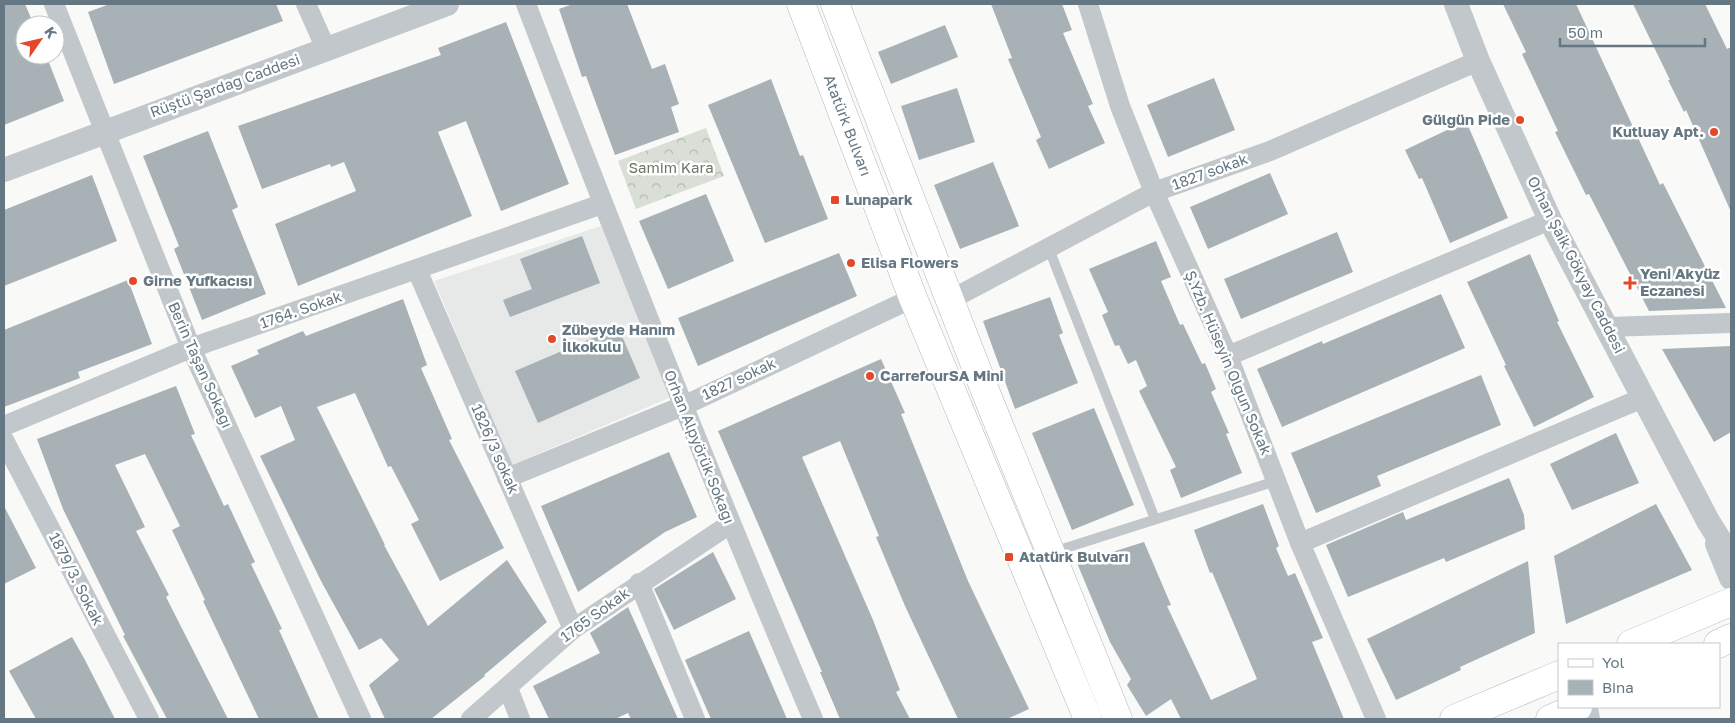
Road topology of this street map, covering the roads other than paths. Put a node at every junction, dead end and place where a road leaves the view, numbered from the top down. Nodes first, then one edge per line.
1 (54, 4) edge
2 (306, 4) edge
3 (447, 4) edge
4 (526, 4) edge
5 (801, 4) edge
6 (835, 4) edge
7 (1456, 4) edge
8 (1091, 5) edge
9 (326, 49) junction
10 (1478, 61) junction
11 (103, 132) junction
12 (4, 170) edge
13 (1154, 192) junction
14 (602, 204) junction
15 (1550, 220) junction
16 (1048, 249) junction
17 (417, 270) junction
18 (913, 298) junction
19 (950, 300) junction
20 (1731, 323) edge
21 (1608, 327) junction
22 (191, 348) junction
23 (1228, 356) junction
24 (1645, 397) junction
25 (683, 406) junction
26 (4, 426) edge
27 (4, 440) edge
28 (507, 478) junction
29 (1276, 480) junction
30 (1155, 520) junction
31 (1708, 521) junction
32 (730, 524) junction
33 (1300, 542) junction
34 (1050, 553) junction
35 (1731, 558) edge
36 (1731, 578) edge
37 (638, 583) junction
38 (1731, 602) edge
39 (572, 629) junction
40 (1633, 643) edge
41 (1558, 675) edge
42 (508, 688) junction
43 (1576, 708) edge
44 (149, 719) edge
45 (361, 719) edge
46 (471, 719) edge
47 (520, 719) edge
48 (695, 719) edge
49 (813, 719) edge
50 (1088, 719) edge
51 (1118, 719) edge
52 (1376, 719) edge
53 (1454, 719) edge
54 (1550, 719) edge

1 - 11 street, Berin Taşan Sokağı
2 - 9 street
3 - 9 street, Rüştü Şardağ Caddesi
4 - 14 street, Orhan Alpyörük Sokağı
5 - 18 main road, Atatürk Bulvarı
6 - 19 main road
7 - 10 street, Orhan Şaik Gökyay Caddesi
8 - 13 street, Ş.Yzb. Hüseyin Olgun Sokak
9 - 11 street, Rüştü Şardağ Caddesi
10 - 13 street, 1827 sokak
10 - 15 street, Orhan Şaik Gökyay Caddesi
11 - 12 street, Rüştü Şardağ Caddesi
11 - 22 street, Berin Taşan Sokağı
13 - 16 street, 1827 sokak
13 - 23 street, Ş.Yzb. Hüseyin Olgun Sokak
14 - 17 street, 1764. Sokak
14 - 25 street, Orhan Alpyörük Sokağı
15 - 21 street, Orhan Şaik Gökyay Caddesi
15 - 23 street
16 - 19 street, 1827 sokak
16 - 30 lane
17 - 22 street, 1764. Sokak
17 - 28 street, 1826/3 sokak
18 - 25 street, 1827 sokak
18 - 50 main road, Atatürk Bulvarı
19 - 34 main road
20 - 21 street
21 - 24 street, Orhan Şaik Gökyay Caddesi
22 - 26 street, 1764. Sokak
22 - 45 street, Berin Taşan Sokağı
23 - 29 street, Ş.Yzb. Hüseyin Olgun Sokak
24 - 31 street, Orhan Şaik Gökyay Caddesi
24 - 33 street
25 - 28 street, 1827 sokak
25 - 32 street, Orhan Alpyörük Sokağı
27 - 44 street, 1879/3. Sokak
28 - 39 street, 1826/3 sokak
29 - 30 lane
29 - 33 street, Ş.Yzb. Hüseyin Olgun Sokak
30 - 34 lane
31 - 35 street, Orhan Şaik Gökyay Caddesi
31 - 36 street, Orhan Şaik Gökyay Caddesi
32 - 37 street, 1765 Sokak
32 - 49 street, Orhan Alpyörük Sokağı
33 - 52 street, Ş.Yzb. Hüseyin Olgun Sokak
34 - 51 main road
37 - 39 street, 1765 Sokak
37 - 48 street
38 - 40 main road
39 - 42 street, 1765 Sokak
41 - 53 main road
42 - 46 street, 1765 Sokak
42 - 47 street
43 - 54 main road

